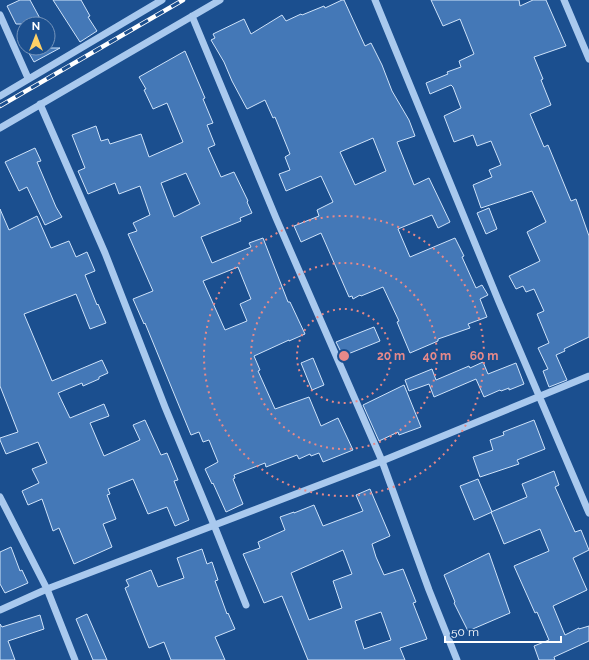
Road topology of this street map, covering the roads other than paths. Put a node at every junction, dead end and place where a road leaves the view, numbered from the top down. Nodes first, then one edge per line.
1 (162, 0) edge
2 (220, 0) edge
3 (375, 0) edge
4 (564, 0) edge
5 (0, 15) edge
6 (192, 16) junction
7 (589, 59) edge
8 (28, 78) junction
9 (0, 96) edge
10 (40, 104) junction
11 (0, 128) edge
12 (589, 376) edge
13 (539, 396) junction
14 (382, 461) junction
15 (0, 497) edge
16 (589, 514) edge
17 (214, 525) junction
18 (47, 589) junction
19 (246, 605) dead end
20 (0, 610) edge
21 (75, 660) edge
22 (457, 660) edge

1 - 8 street
2 - 6 street
3 - 13 street
4 - 7 street
5 - 8 street
6 - 10 street
6 - 14 street
8 - 9 street
10 - 11 street
10 - 17 street
12 - 13 street
13 - 14 street
13 - 16 street
14 - 17 street
14 - 22 street
15 - 18 street
17 - 18 street
17 - 19 street
18 - 20 street
18 - 21 street

